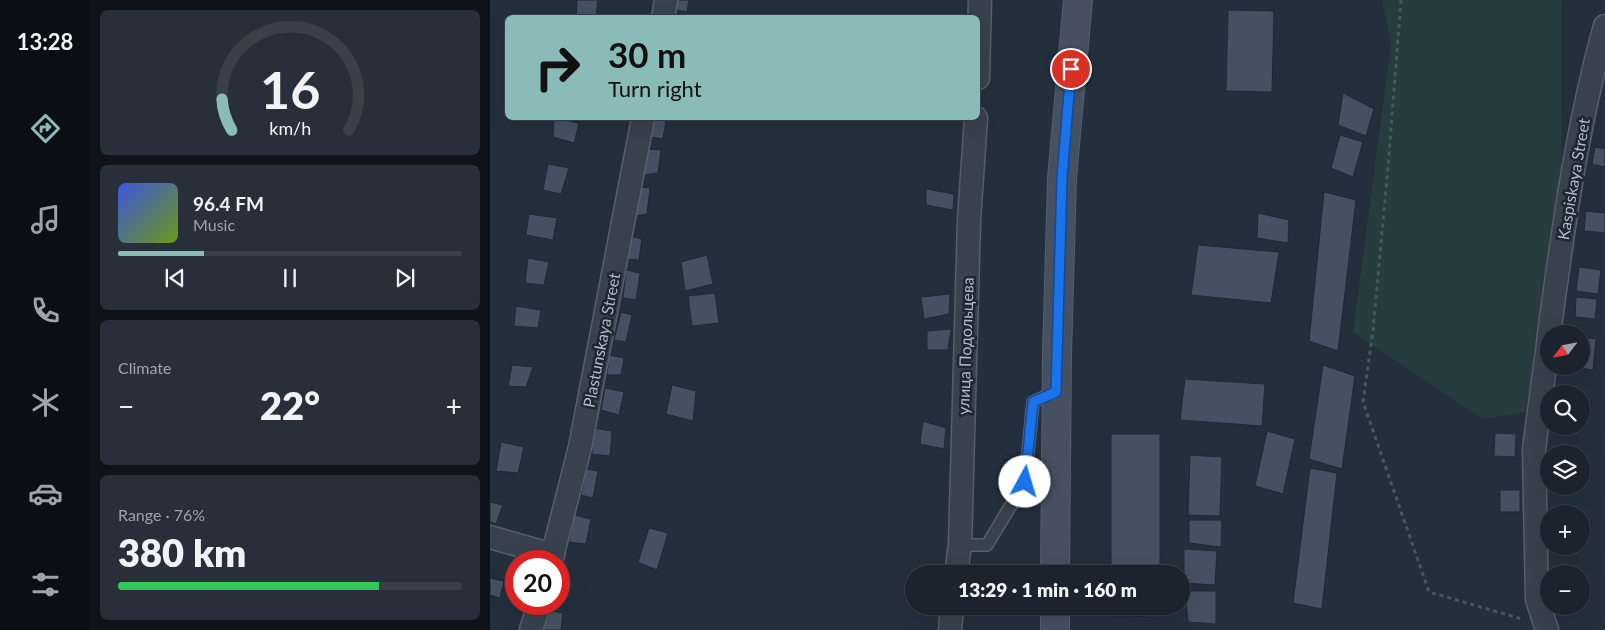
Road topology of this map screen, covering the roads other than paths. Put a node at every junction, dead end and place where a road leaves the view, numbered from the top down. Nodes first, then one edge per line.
1 (666, 0) edge
2 (980, 0) edge
3 (1078, 0) edge
4 (663, 15) edge
5 (980, 15) edge
6 (1605, 26) edge
7 (643, 120) edge
8 (976, 120) edge
9 (1550, 325) edge
10 (1544, 375) edge
11 (1056, 392) junction
12 (490, 537) edge
13 (960, 545) junction
14 (528, 550) edge
15 (554, 550) edge
16 (957, 565) edge
17 (1056, 565) edge
18 (536, 615) edge
19 (951, 615) edge
20 (1055, 615) edge
21 (1546, 628) edge
22 (531, 630) edge
23 (950, 630) edge
24 (1055, 630) edge

1 - 4 street
2 - 5 street
3 - 11 main road
6 - 9 street, Kaspiskaya Street
7 - 15 street, Plastunskaya Street
8 - 13 street, улица Подольцева
10 - 21 street, Kaspiskaya Street
11 - 13 lane
11 - 17 main road
12 - 14 street
13 - 16 street, улица Подольцева
18 - 22 street
19 - 23 street
20 - 24 main road

